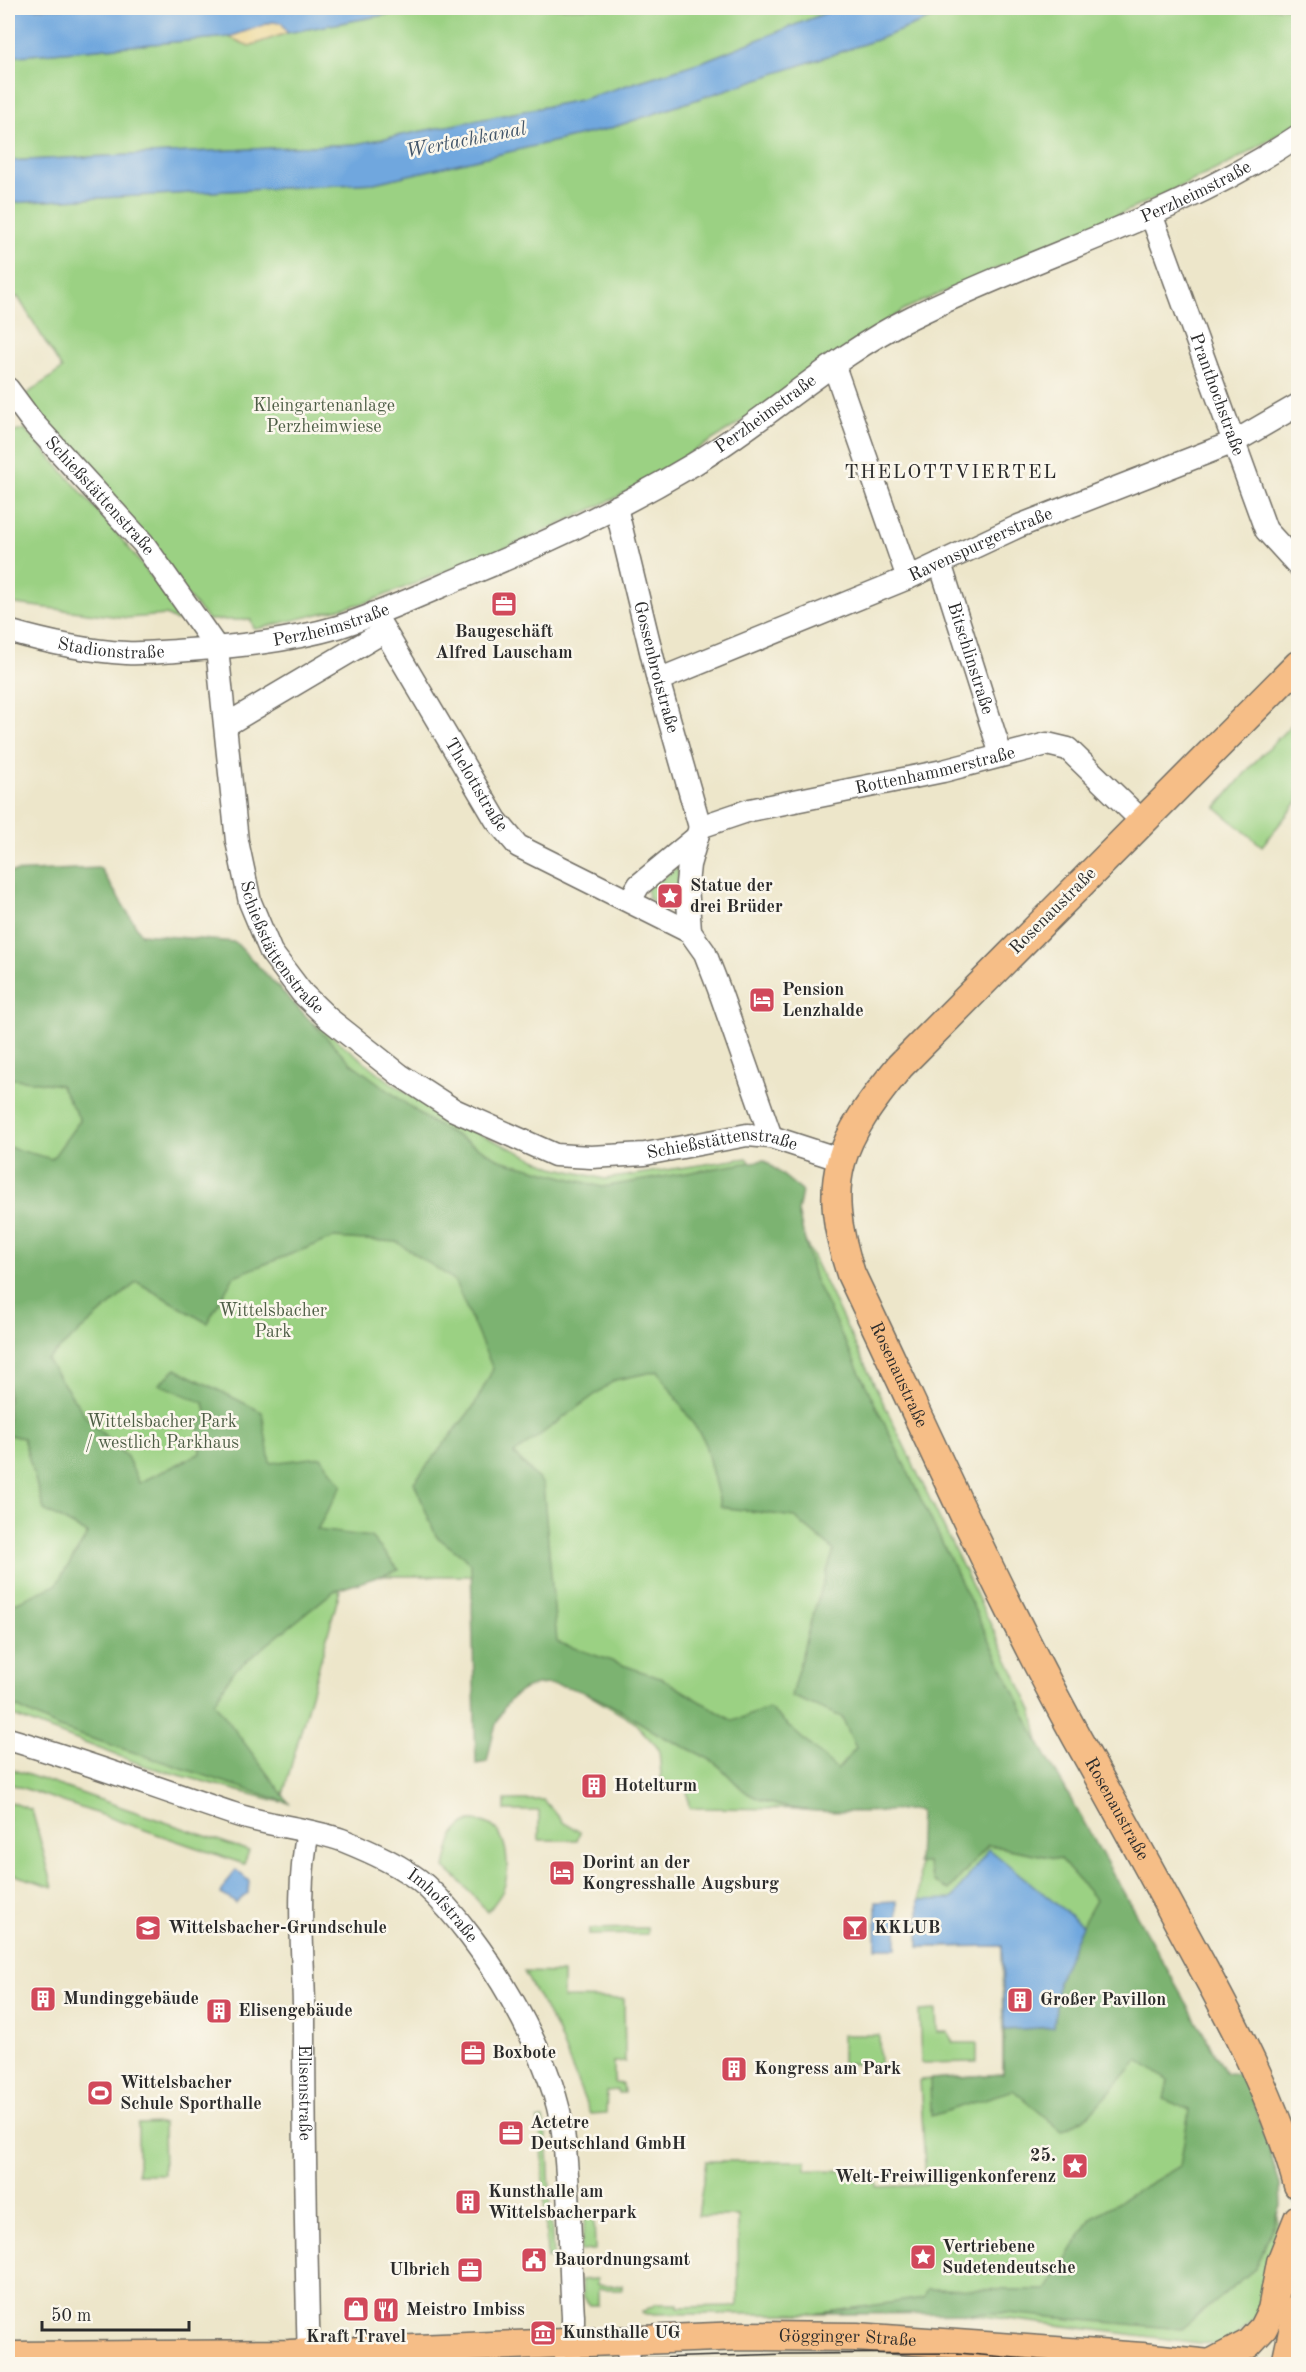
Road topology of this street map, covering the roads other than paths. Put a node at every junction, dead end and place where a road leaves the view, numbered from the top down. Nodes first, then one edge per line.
1 (1299, 136) edge
2 (1151, 214) junction
3 (834, 366) junction
4 (8, 389) edge
5 (1299, 405) edge
6 (1234, 442) junction
7 (616, 507) junction
8 (940, 563) junction
9 (1299, 565) edge
10 (908, 578) junction
11 (378, 623) junction
12 (8, 631) edge
13 (218, 648) junction
14 (1299, 666) edge
15 (658, 680) junction
16 (226, 725) junction
17 (1001, 755) junction
18 (1142, 821) junction
19 (698, 832) junction
20 (630, 900) junction
21 (690, 932) junction
22 (771, 1137) junction
23 (842, 1160) junction
24 (8, 1739) edge
25 (308, 1833) junction
26 (1299, 2185) edge
27 (1299, 2219) edge
28 (1299, 2308) edge
29 (628, 2353) edge
30 (569, 2354) edge
31 (8, 2356) edge
32 (309, 2359) edge
33 (1210, 2364) edge
34 (1286, 2364) edge

1 - 2 street, Perzheimstraße
2 - 3 street, Perzheimstraße
2 - 6 street, Pranthochstraße
3 - 7 street, Perzheimstraße
3 - 10 street
4 - 13 street, Schießstättenstraße
5 - 6 street, Ravenspurgerstraße
6 - 8 street, Ravenspurgerstraße
6 - 9 street, Pranthochstraße
7 - 11 street, Perzheimstraße
7 - 15 street, Gossenbrotstraße
8 - 10 street, Ravenspurgerstraße
8 - 17 street, Bitschlinstraße
10 - 15 street, Ravenspurgerstraße
11 - 13 street, Perzheimstraße
11 - 16 street, Perzheimstraße
11 - 20 street, Thelottstraße
12 - 13 street, Stadionstraße
13 - 16 street, Schießstättenstraße
14 - 18 main road, Rosenaustraße
15 - 19 street, Gossenbrotstraße
16 - 22 street, Schießstättenstraße
17 - 18 street, Rottenhammerstraße
17 - 19 street, Rottenhammerstraße
18 - 23 main road, Rosenaustraße
19 - 20 street
19 - 21 street
20 - 21 street, Thelottstraße
21 - 22 street, Thelottstraße
22 - 23 street, Schießstättenstraße
23 - 26 main road, Rosenaustraße
24 - 25 street, Imhofstraße
25 - 30 street, Imhofstraße
25 - 32 street, Elisenstraße
27 - 33 main road
28 - 34 main road
29 - 30 main road, Gögginger Straße
29 - 33 main road, Gögginger Straße
30 - 32 main road, Gögginger Straße
31 - 32 main road, Gögginger Straße

